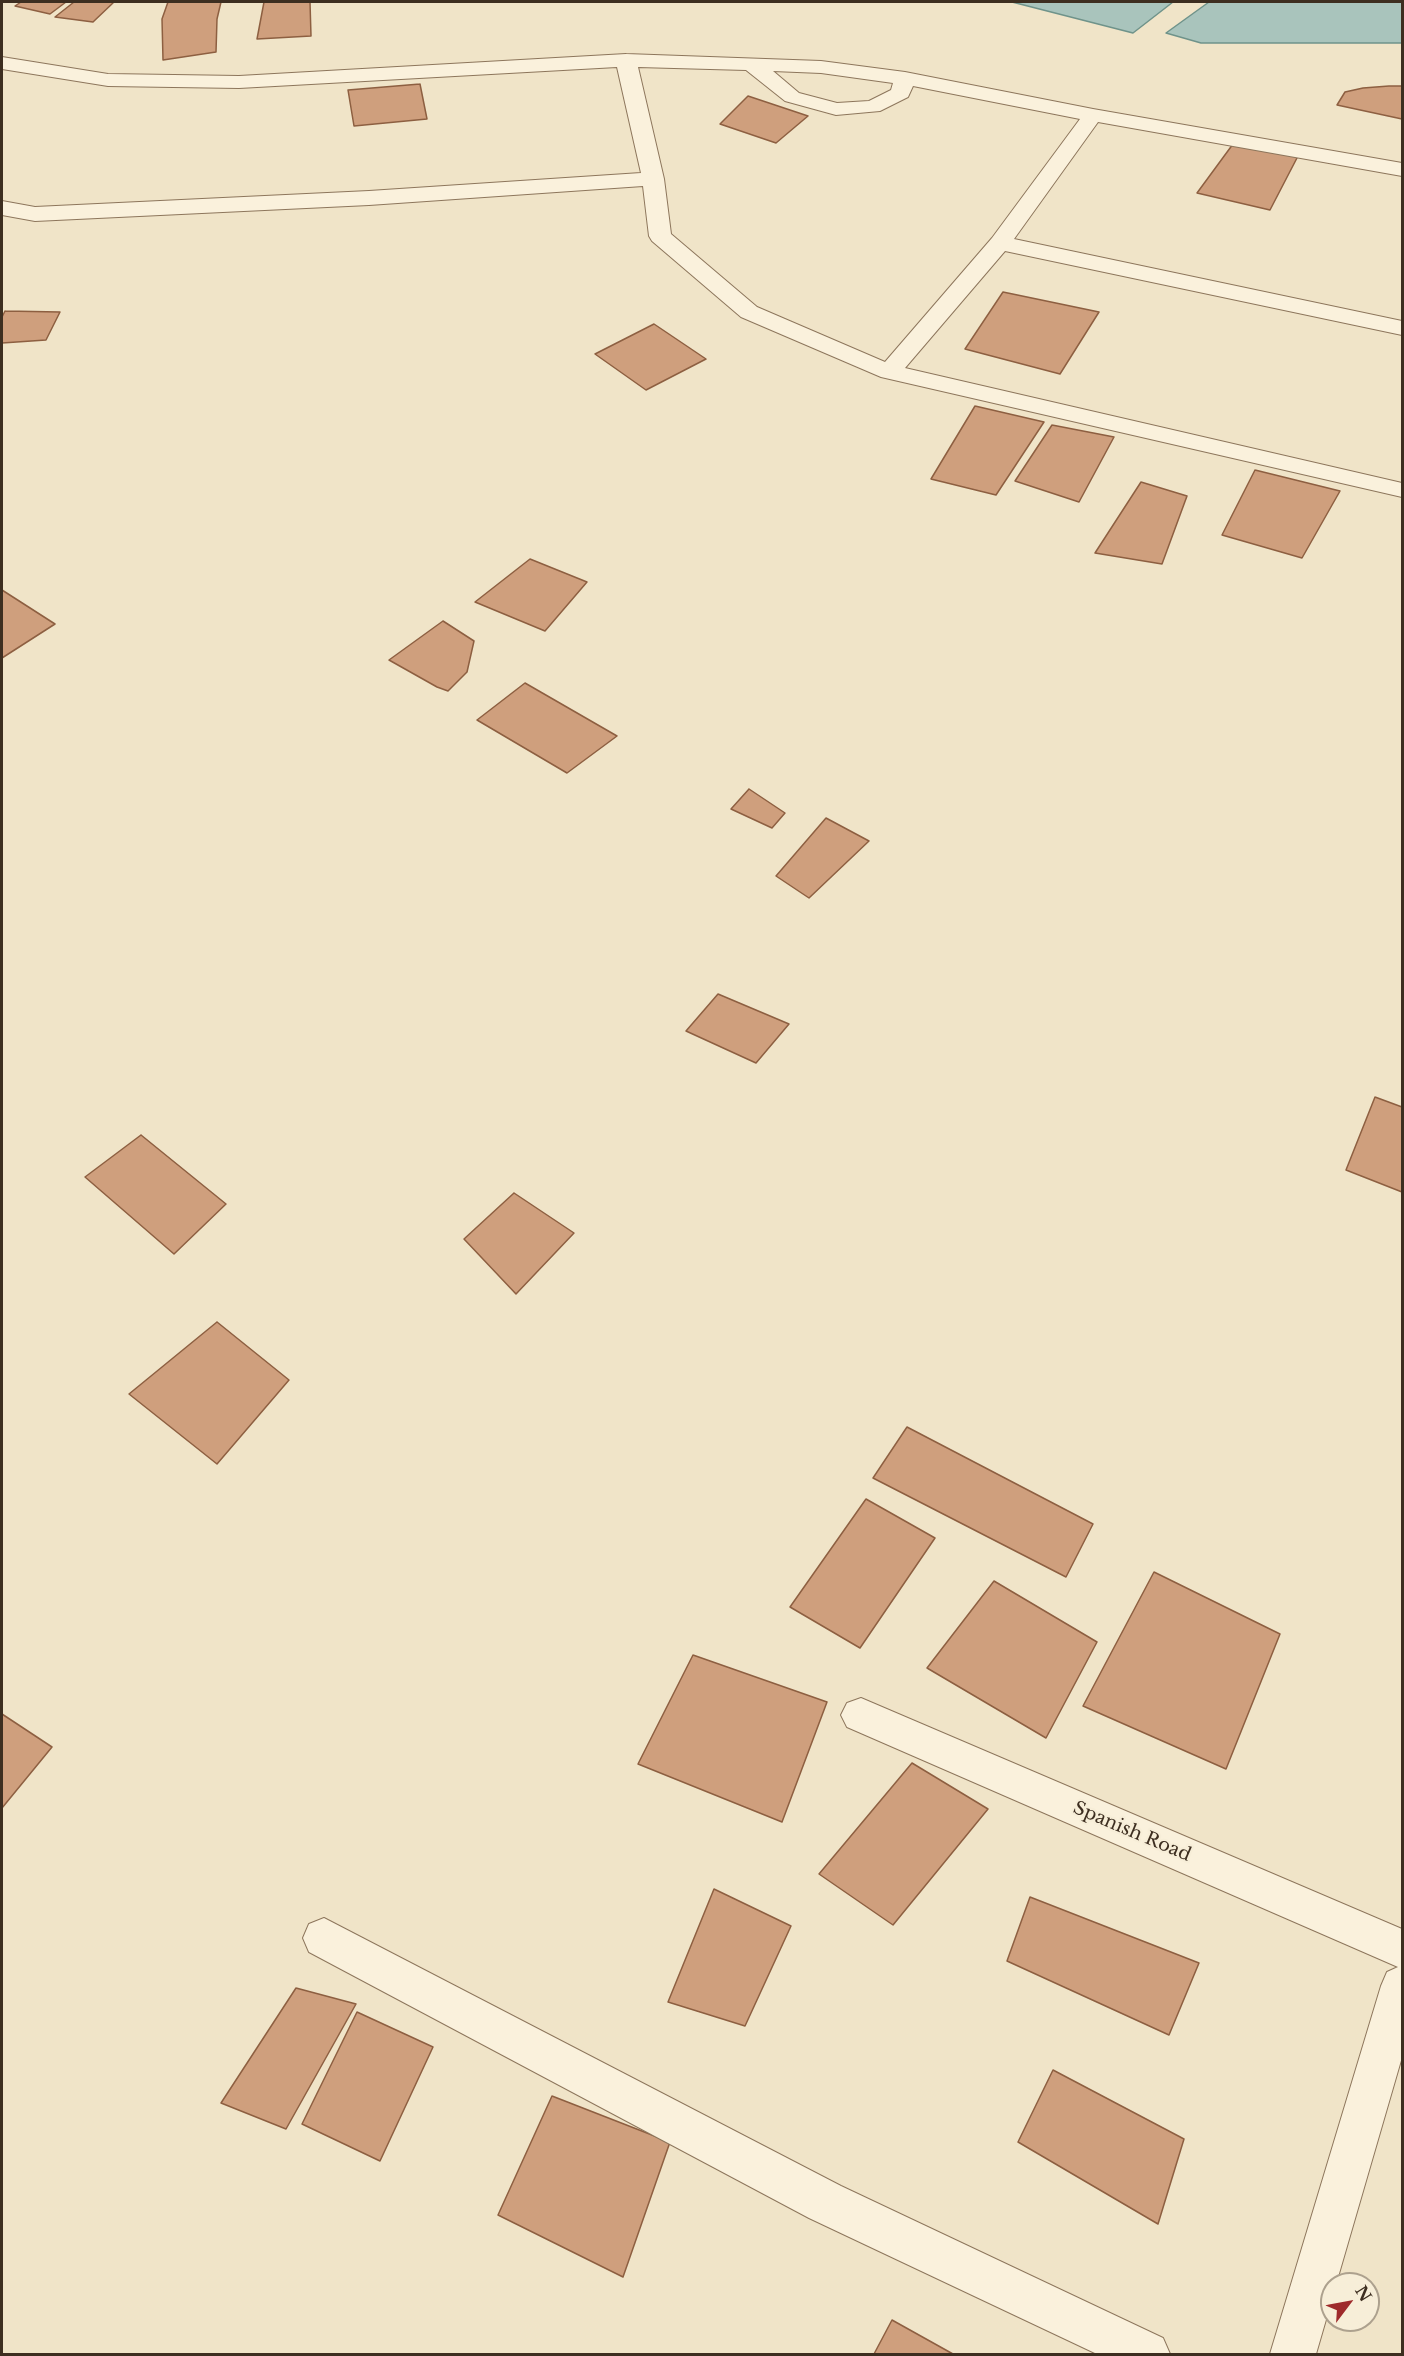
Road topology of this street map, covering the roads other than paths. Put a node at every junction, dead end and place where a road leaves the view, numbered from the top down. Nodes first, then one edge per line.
1 (626, 60) junction
2 (2, 63) edge
3 (749, 63) junction
4 (905, 78) junction
5 (1093, 116) junction
6 (1402, 170) edge
7 (654, 179) junction
8 (2, 208) edge
9 (1000, 243) junction
10 (1402, 328) edge
11 (889, 372) junction
12 (1402, 490) edge
13 (861, 1715) dead end
14 (324, 1938) dead end
15 (1402, 1949) edge
16 (1402, 1986) edge
17 (1147, 2355) edge
18 (1293, 2355) edge

1 - 2 street
1 - 3 street
1 - 7 street
3 - 4 street
3 - 4 street
4 - 5 street
5 - 6 street
5 - 9 street
7 - 8 street
7 - 11 street
9 - 10 street
9 - 11 street
11 - 12 street
13 - 15 street, Spanish Road
14 - 17 street
16 - 18 street

